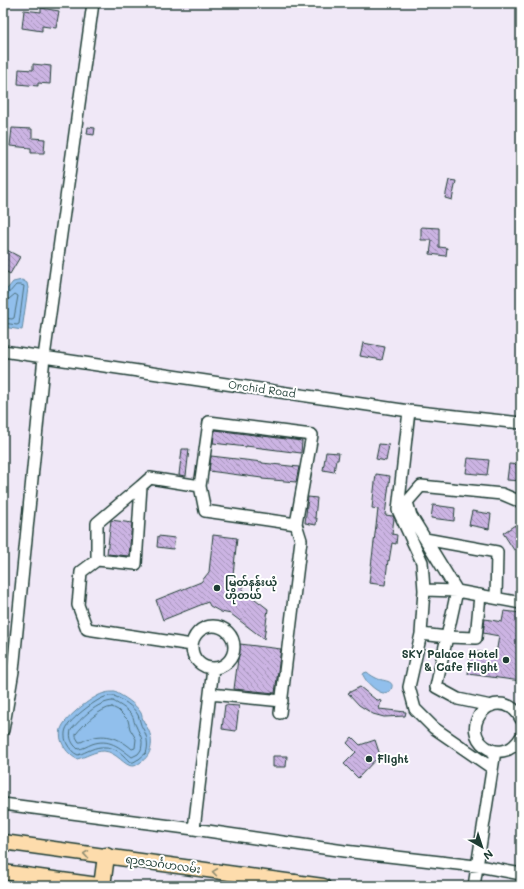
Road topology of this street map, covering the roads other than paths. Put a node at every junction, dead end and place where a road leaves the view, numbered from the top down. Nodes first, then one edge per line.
1 (93, 3) edge
2 (3, 351) edge
3 (44, 357) junction
4 (409, 411) junction
5 (521, 422) edge
6 (141, 486) junction
7 (200, 486) junction
8 (521, 502) edge
9 (296, 524) junction
10 (425, 539) junction
11 (97, 560) junction
12 (424, 590) junction
13 (457, 591) junction
14 (480, 596) junction
15 (496, 598) junction
16 (521, 603) edge
17 (421, 634) junction
18 (447, 637) junction
19 (192, 645) junction
20 (213, 668) junction
21 (210, 694) junction
22 (282, 701) junction
23 (491, 706) junction
24 (517, 708) edge
25 (280, 713) dead end
26 (521, 720) edge
27 (3, 730) edge
28 (521, 737) edge
29 (495, 751) junction
30 (492, 768) junction
31 (3, 804) edge
32 (194, 829) junction
33 (3, 842) edge
34 (106, 856) junction
35 (478, 866) junction
36 (3, 872) edge
37 (521, 874) edge
38 (295, 884) edge
39 (103, 886) edge
40 (323, 886) edge
41 (474, 886) edge

1 - 3 street
2 - 3 street, Orchid Road
3 - 4 street, Orchid Road
3 - 27 street
4 - 5 street, Orchid Road
4 - 12 street
6 - 7 street
6 - 11 street
6 - 11 street
7 - 9 street
7 - 9 street
8 - 10 street
9 - 22 street
10 - 13 street
10 - 15 street
11 - 19 street
12 - 13 street
12 - 17 street
13 - 14 street
13 - 18 street
14 - 15 street
14 - 18 street
15 - 16 street
17 - 18 street
17 - 30 street
18 - 23 street
19 - 20 street
19 - 20 street
20 - 21 street
21 - 22 street
21 - 32 street
22 - 25 street
23 - 24 street
23 - 29 street
24 - 26 street
28 - 29 street
29 - 30 street
30 - 35 street
31 - 32 street
32 - 35 street
34 -> 33 main road, ရာဇသင်္ဂဟလမ်း
38 -> 34 main road, ရာဇသင်္ဂဟလမ်း
34 - 39 highway
35 - 37 street
35 - 41 street
36 - 39 main road
38 - 40 main road, ရာဇသင်္ဂဟလမ်း

